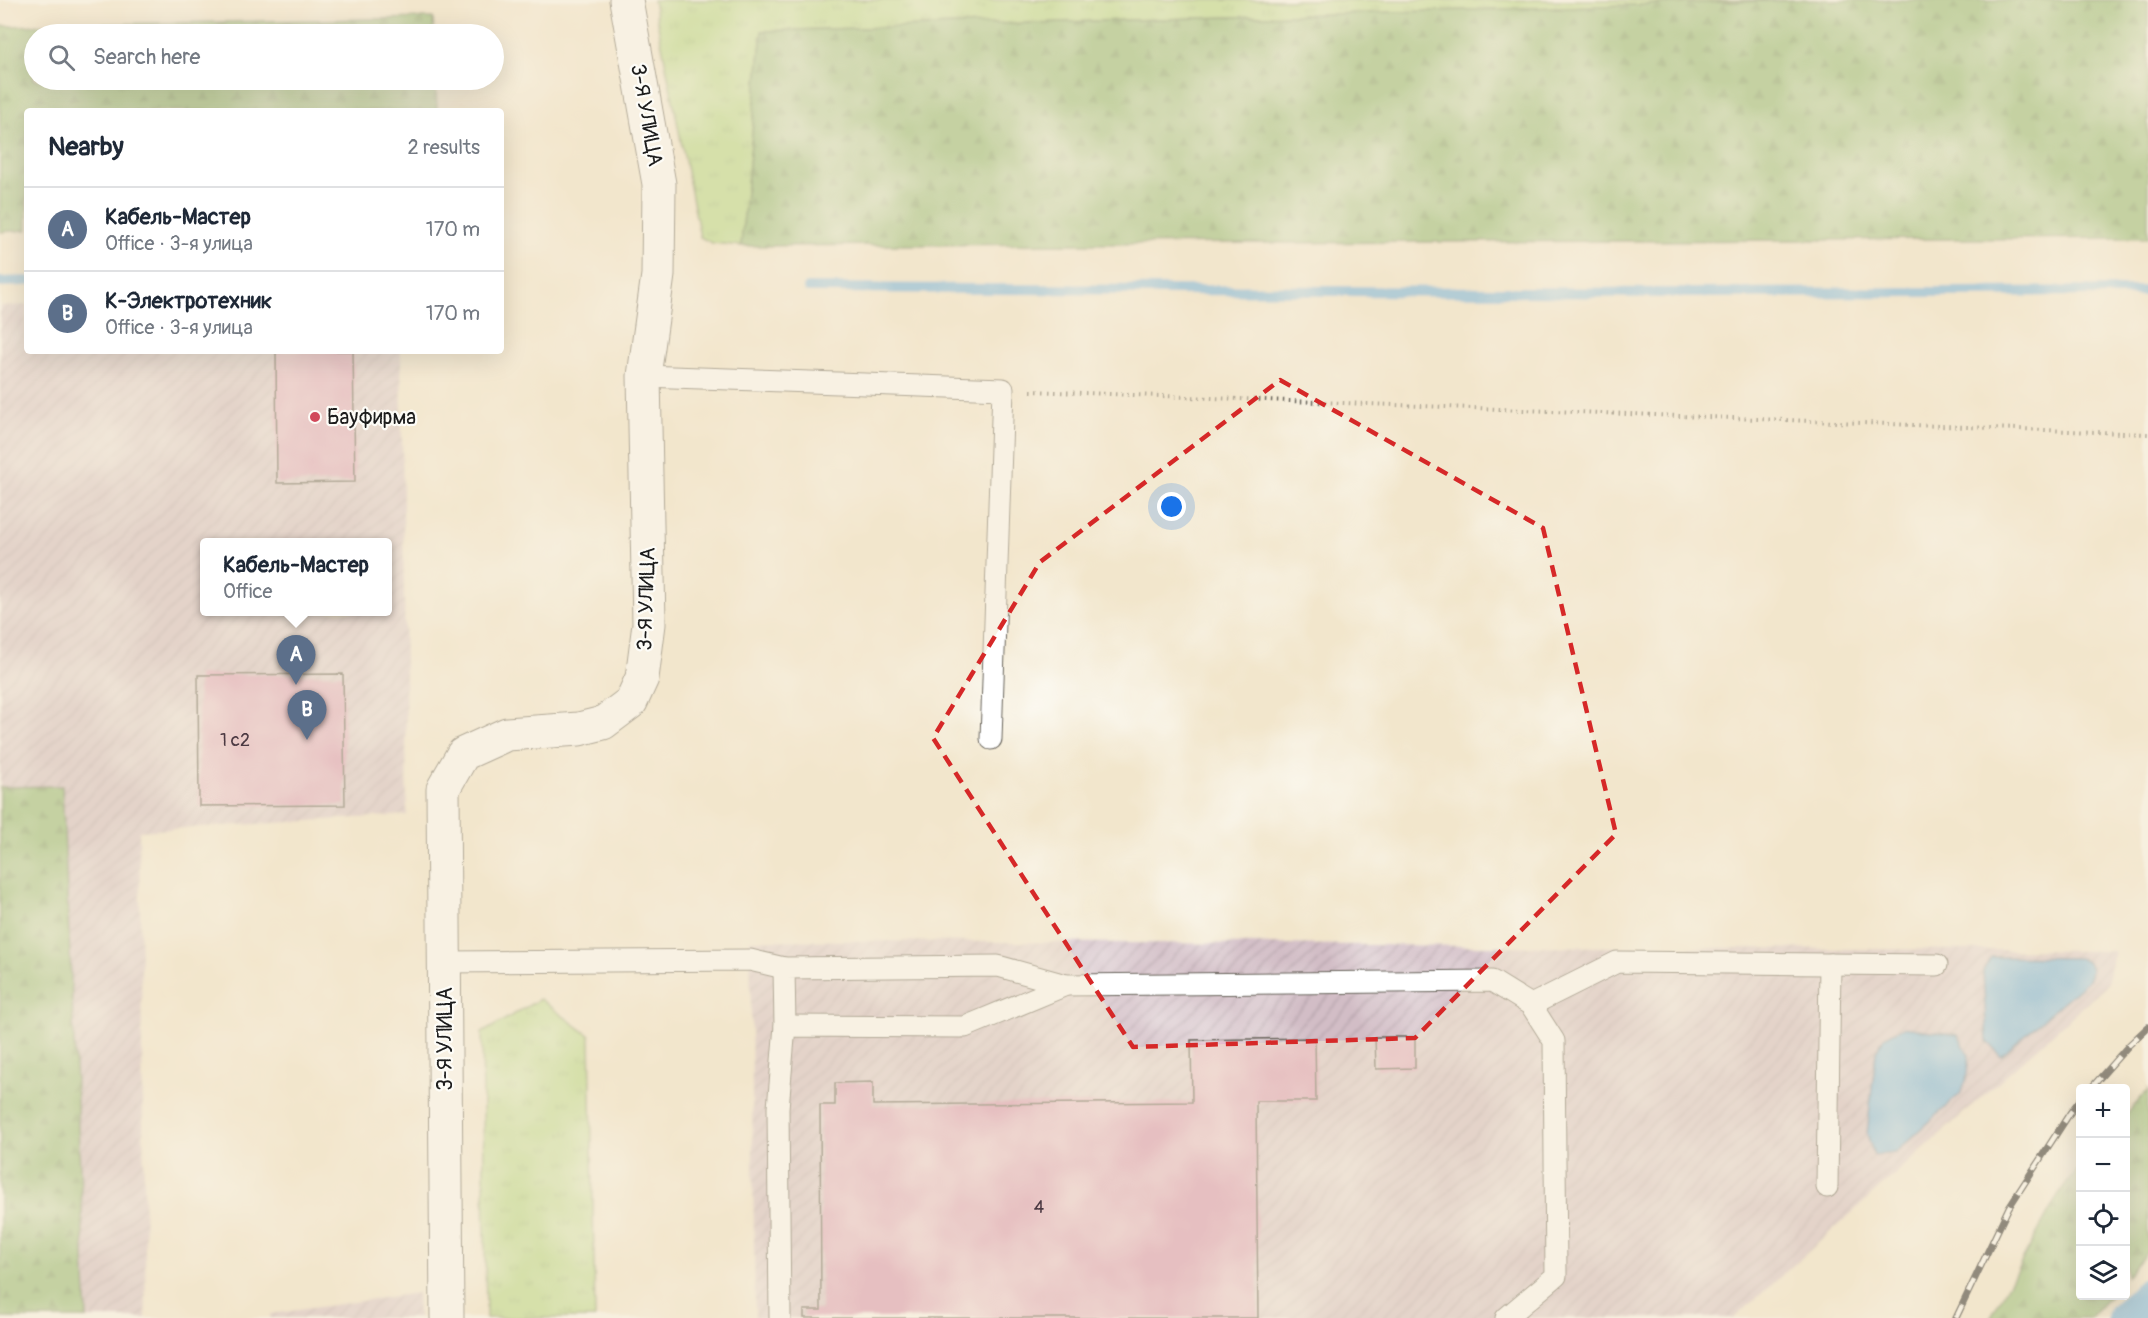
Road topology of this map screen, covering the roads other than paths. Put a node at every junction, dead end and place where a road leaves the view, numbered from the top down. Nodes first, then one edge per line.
1 (626, 0) edge
2 (644, 376) junction
3 (991, 739) dead end
4 (444, 963) junction
5 (1830, 964) junction
6 (1937, 965) dead end
7 (784, 968) junction
8 (1066, 986) junction
9 (1531, 1005) junction
10 (785, 1026) junction
11 (1827, 1187) dead end
12 (447, 1318) edge
13 (780, 1318) edge
14 (1506, 1318) edge

1 - 2 street, 3-Я УЛИЦА
2 - 3 lane
2 - 4 street, 3-Я УЛИЦА
4 - 7 lane
4 - 12 street, 3-Я УЛИЦА
5 - 6 lane
5 - 9 lane
5 - 11 lane
7 - 8 lane
7 - 10 lane
8 - 9 lane
8 - 10 lane
9 - 14 lane
10 - 13 lane

